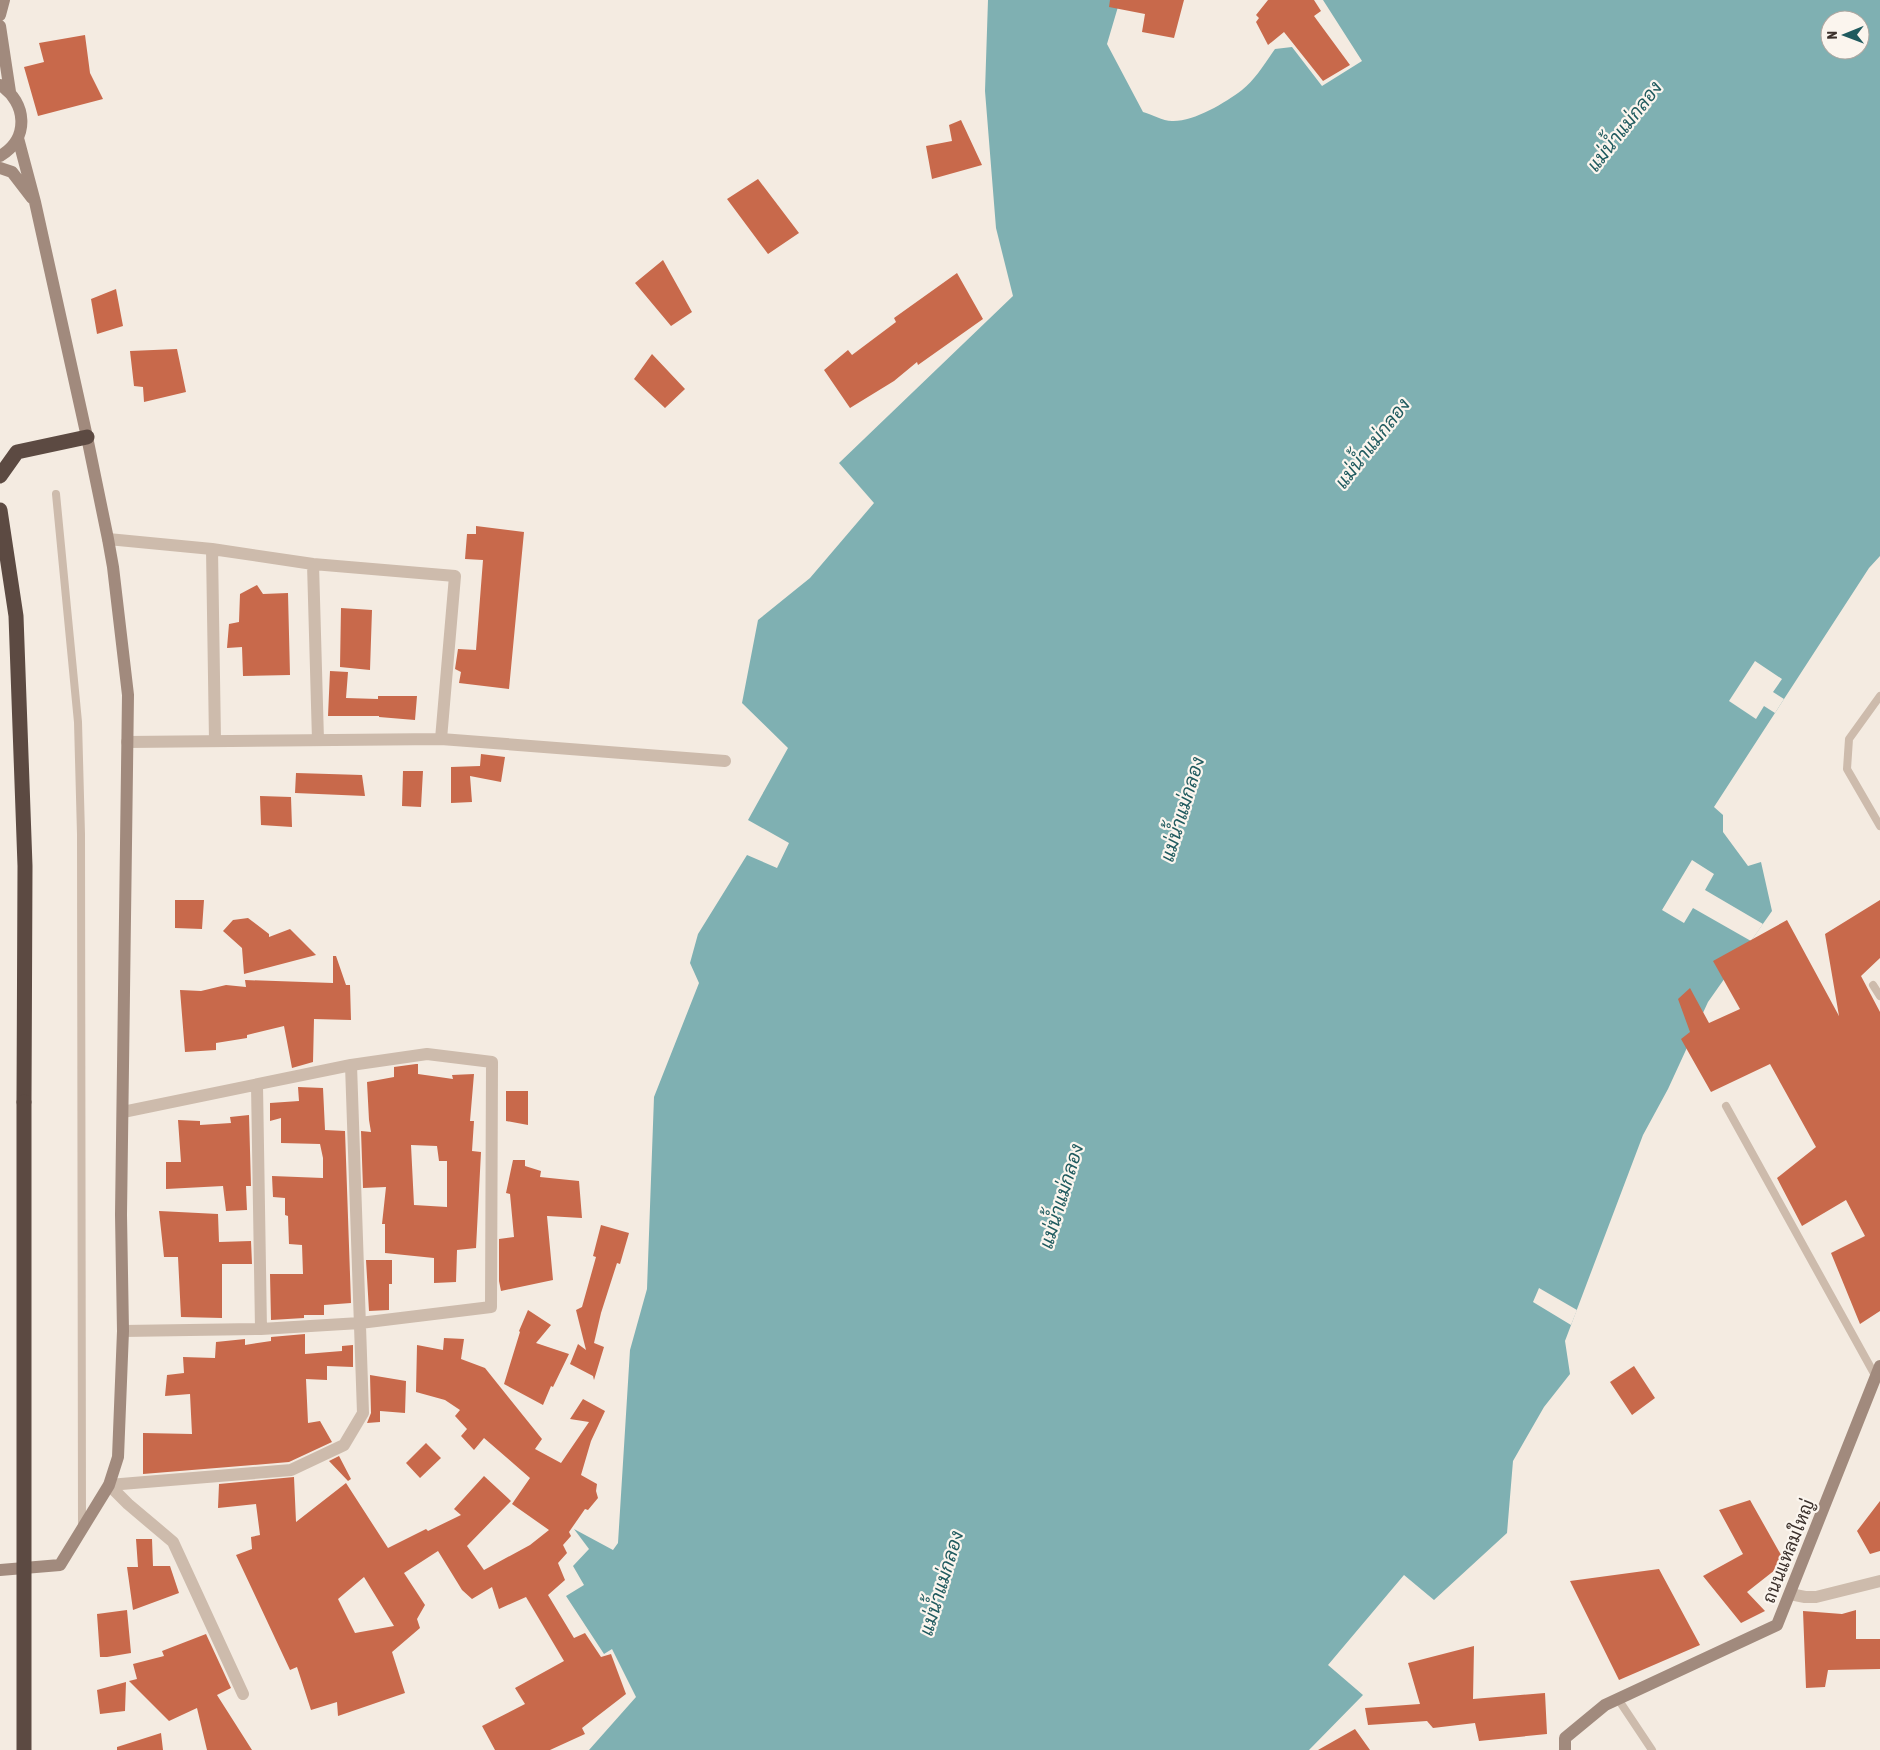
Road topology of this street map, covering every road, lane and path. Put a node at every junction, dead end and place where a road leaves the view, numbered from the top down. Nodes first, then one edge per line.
1 (4, 0) edge
2 (0, 14) edge
3 (0, 26) edge
4 (5, 88) edge
5 (18, 138) junction
6 (0, 156) edge
7 (0, 168) edge
8 (35, 202) junction
9 (87, 437) junction
10 (0, 476) edge
11 (56, 494) dead end
12 (0, 510) edge
13 (108, 539) junction
14 (212, 549) junction
15 (312, 564) junction
16 (1880, 696) edge
17 (440, 739) junction
18 (318, 740) junction
19 (215, 741) junction
20 (127, 742) junction
21 (724, 761) dead end
22 (1880, 826) edge
23 (1873, 985) dead end
24 (1880, 996) edge
25 (351, 1066) junction
26 (257, 1085) junction
27 (1726, 1106) dead end
28 (123, 1112) junction
29 (360, 1323) junction
30 (261, 1328) junction
31 (123, 1331) junction
32 (1878, 1371) edge
33 (109, 1484) junction
34 (82, 1527) junction
35 (0, 1570) edge
36 (1880, 1581) edge
37 (1790, 1594) junction
38 (243, 1694) dead end
39 (1618, 1699) junction
40 (24, 1750) edge
41 (1565, 1750) edge
42 (1652, 1750) edge

1 - 2 street
3 - 4 street
4 - 5 street
5 - 6 street
5 - 8 street
7 - 8 street
8 - 9 street
9 - 10 highway
9 - 13 street
11 - 34 lane
12 - 40 highway, bridge
13 - 14 street
13 - 20 street
14 - 15 street
14 - 19 street
15 - 17 street
15 - 18 street
16 - 22 lane
17 - 18 street
17 - 21 street
18 - 19 street
19 - 20 street
20 - 28 street
23 - 24 lane
25 - 26 street
25 - 29 street
25 - 29 street
26 - 28 street
26 - 30 street
27 - 32 lane
28 - 31 street
29 - 30 street
29 - 33 street
30 - 31 street
31 - 33 street
32 - 37 street, ถนนแหลมใหญ่
33 - 34 street
33 - 38 street
34 - 35 street
36 - 37 street
37 - 39 street, ถนนแหลมใหญ่
39 - 41 street, ถนนแหลมใหญ่
39 - 42 lane

